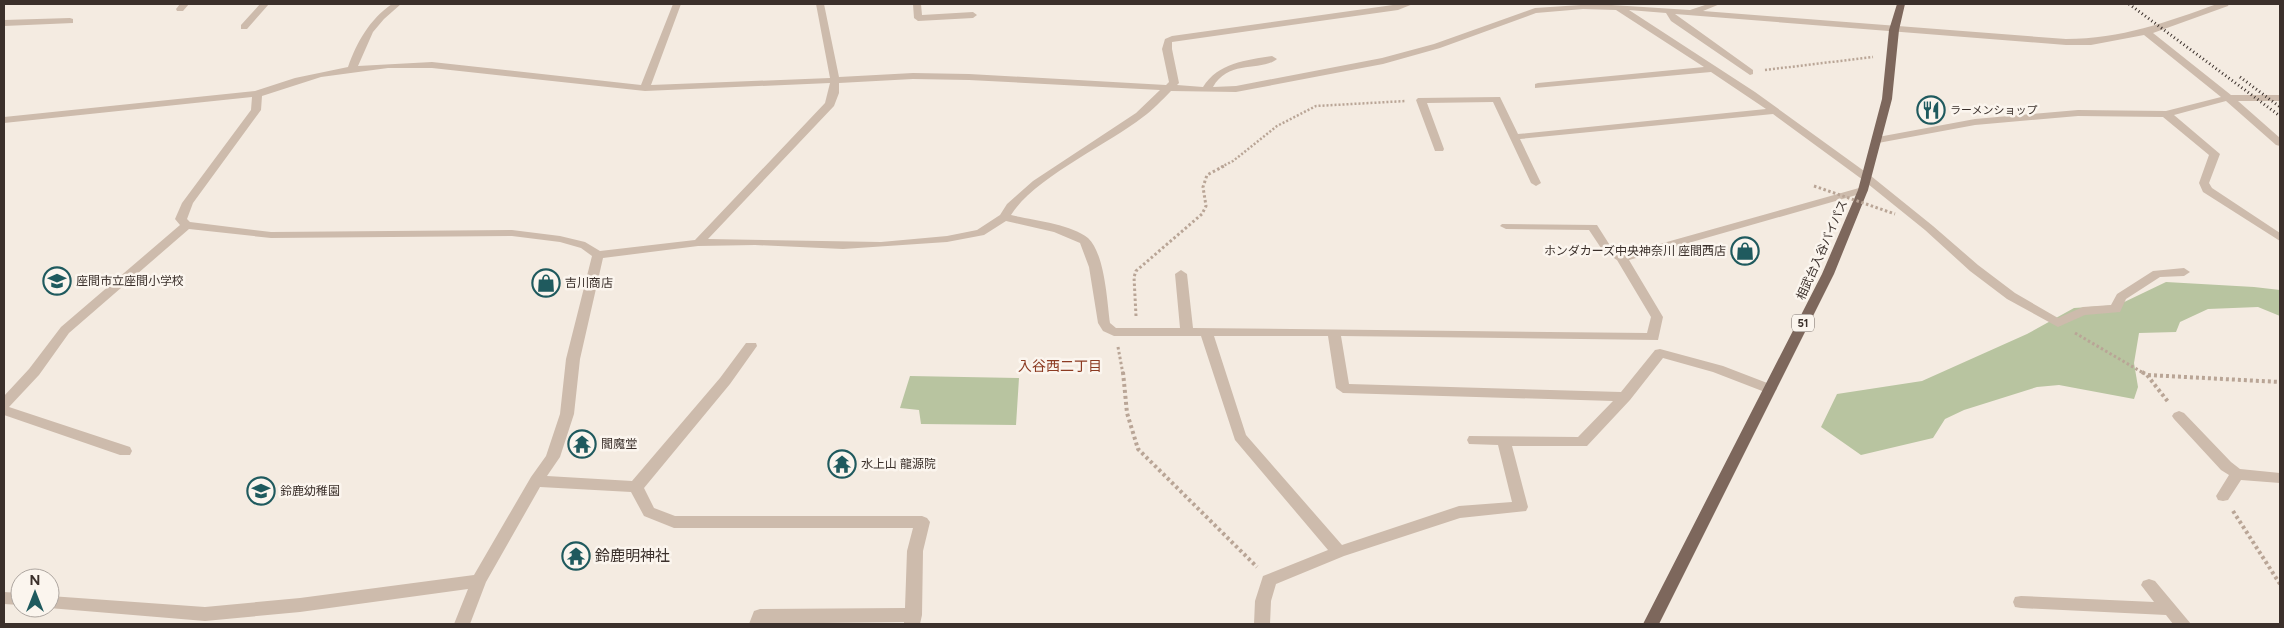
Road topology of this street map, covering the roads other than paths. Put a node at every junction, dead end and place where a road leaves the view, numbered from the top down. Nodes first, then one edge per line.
1 (264, 4) edge
2 (396, 4) edge
3 (677, 4) edge
4 (820, 4) edge
5 (917, 4) edge
6 (1409, 4) edge
7 (1716, 4) edge
8 (1901, 4) edge
9 (2225, 4) edge
10 (1618, 6) edge
11 (1669, 11) junction
12 (1689, 13) junction
13 (973, 15) dead end
14 (70, 21) dead end
15 (4, 23) edge
16 (244, 27) dead end
17 (1894, 30) junction
18 (2146, 32) junction
19 (1272, 59) dead end
20 (352, 68) junction
21 (1712, 69) junction
22 (1750, 72) road end
23 (835, 81) junction
24 (1538, 86) dead end
25 (644, 88) junction
26 (1169, 88) junction
27 (1206, 90) junction
28 (257, 94) junction
29 (2227, 98) junction
30 (2280, 98) edge
31 (1774, 111) junction
32 (2166, 114) junction
33 (4, 120) edge
34 (1514, 138) junction
35 (1878, 140) junction
36 (2280, 142) edge
37 (1439, 149) dead end
38 (1536, 183) dead end
39 (1865, 184) junction
40 (1004, 217) junction
41 (186, 225) junction
42 (1506, 226) dead end
43 (2280, 238) edge
44 (698, 243) junction
45 (598, 255) junction
46 (1622, 258) junction
47 (2184, 272) dead end
48 (1181, 274) dead end
49 (1187, 331) junction
50 (1206, 331) junction
51 (1334, 332) junction
52 (751, 346) dead end
53 (1770, 389) junction
54 (1624, 397) junction
55 (4, 404) edge
56 (4, 410) edge
57 (2179, 416) road end
58 (1474, 440) dead end
59 (1504, 440) junction
60 (125, 451) dead end
61 (2237, 474) junction
62 (2280, 478) edge
63 (536, 481) junction
64 (636, 487) junction
65 (2223, 496) road end
66 (1339, 552) junction
67 (479, 582) junction
68 (2149, 585) dead end
69 (2021, 602) dead end
70 (60, 603) edge
71 (2170, 609) junction
72 (913, 620) edge
73 (462, 624) edge
74 (757, 624) edge
75 (1262, 624) edge
76 (1651, 624) edge
77 (2183, 624) edge

1 - 16 street
2 - 20 street
3 - 25 street
4 - 23 street
5 - 13 street
6 - 26 street
7 - 12 street
8 - 17 main road, 相武台入谷バイパス / 51
9 - 18 street
10 - 11 street
10 - 21 street
10 - 27 street
11 - 12 street
11 - 22 street
12 - 17 street
14 - 15 street
17 - 18 street
17 - 35 main road, 相武台入谷バイパス / 51
18 - 29 street
19 - 27 street
20 - 25 street
20 - 28 street
21 - 24 street
21 - 31 street
23 - 25 street
23 - 26 street
23 - 44 street
26 - 27 street
26 - 40 street
28 - 33 street
28 - 41 street
29 - 30 street
29 - 32 street
29 - 36 street
31 - 34 street
31 - 39 street
32 - 35 street
32 - 43 street
34 - 37 street
34 - 38 street
35 - 39 main road, 相武台入谷バイパス / 51
39 - 46 street
39 - 47 street
39 - 53 main road, 相武台入谷バイパス / 51
40 - 44 street
40 - 49 street
41 - 45 street
41 - 55 street
42 - 46 street
44 - 45 street
45 - 63 street
46 - 51 street
48 - 49 street
49 - 50 street
50 - 51 street
50 - 66 street
51 - 54 street
52 - 64 street
53 - 54 street
53 - 76 main road, 相武台入谷バイパス / 51
54 - 59 street
56 - 60 street
57 - 61 street
58 - 59 street
59 - 66 street
61 - 62 street
61 - 65 street
63 - 64 street
63 - 67 street
64 - 72 street
66 - 75 street
67 - 70 street
67 - 73 street
68 - 71 street
69 - 71 street
71 - 77 street
72 - 74 street

